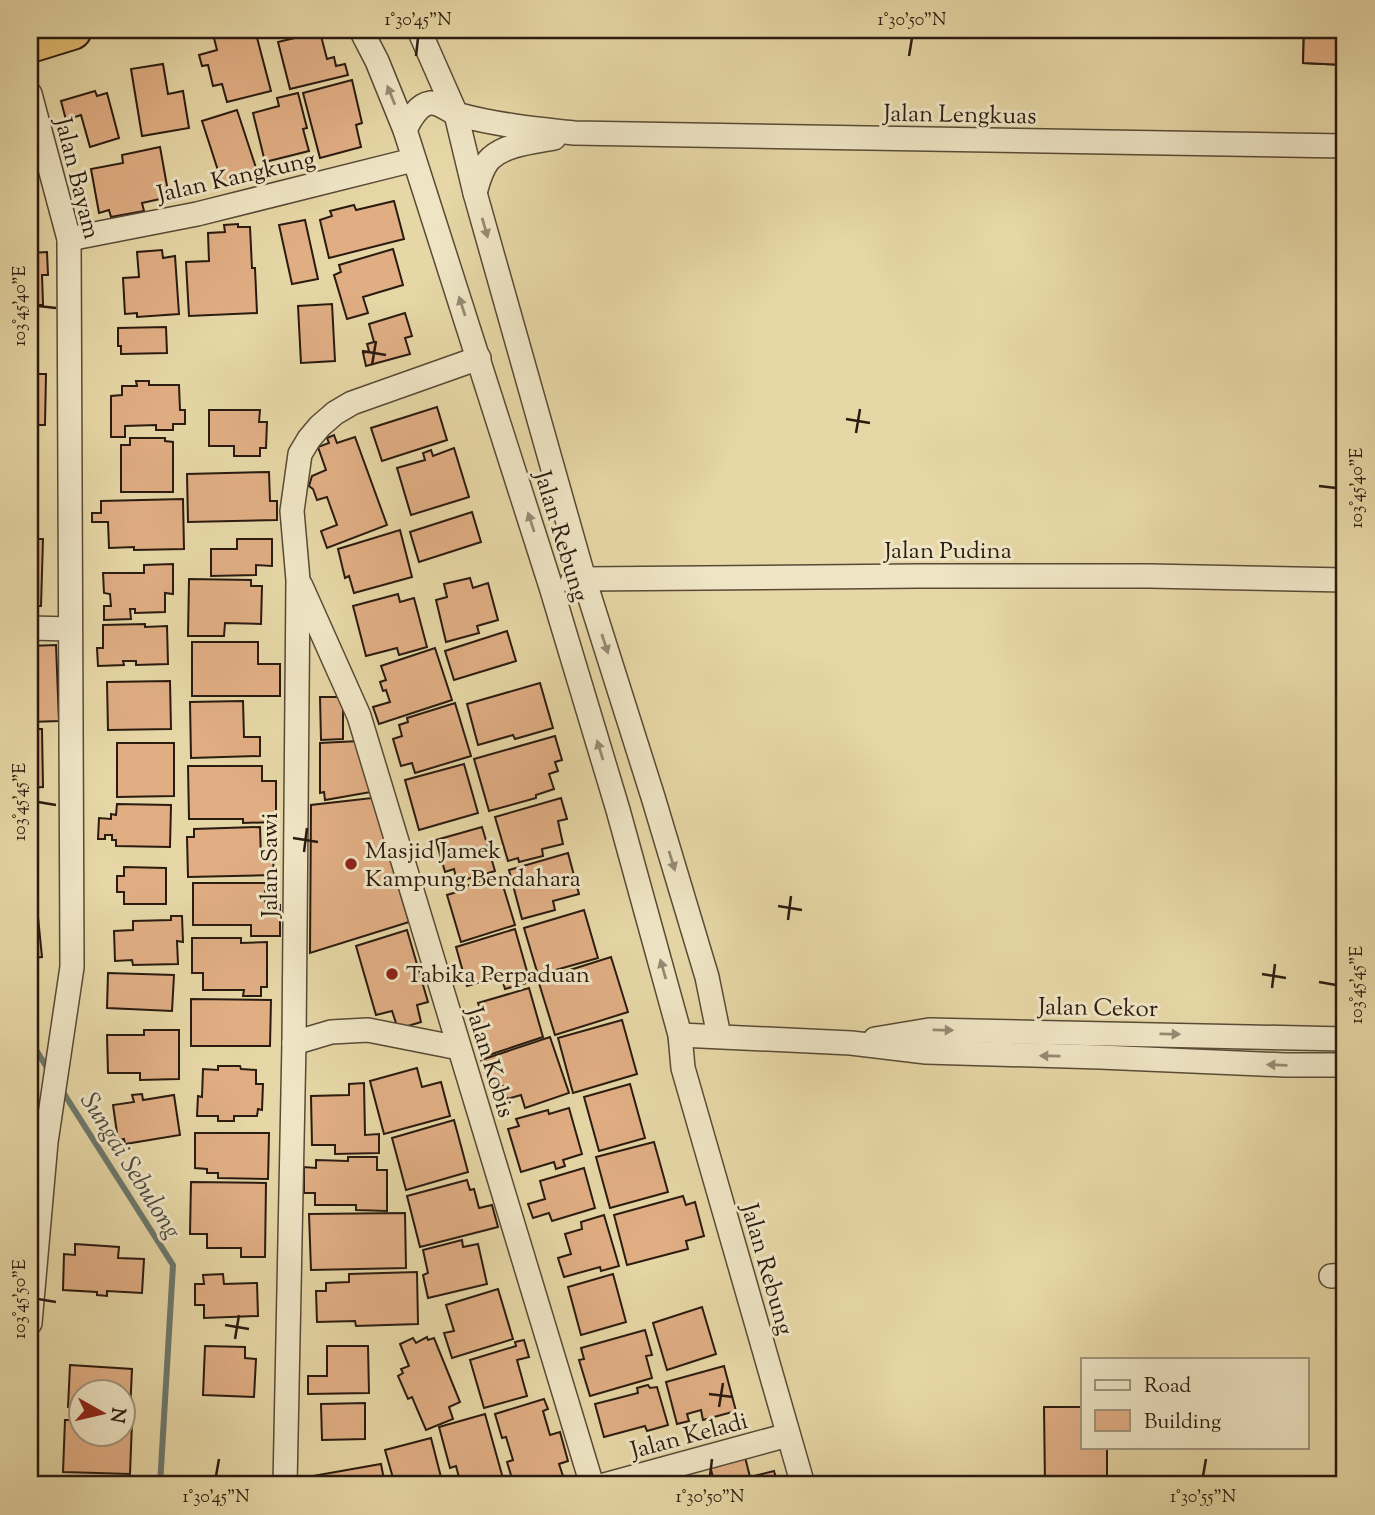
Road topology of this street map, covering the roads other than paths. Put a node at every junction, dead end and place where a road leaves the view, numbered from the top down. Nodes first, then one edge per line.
1 (72, 30) edge
2 (360, 30) edge
3 (419, 30) edge
4 (30, 43) edge
5 (30, 94) edge
6 (456, 114) junction
7 (405, 130) junction
8 (574, 133) junction
9 (1345, 146) edge
10 (413, 160) junction
11 (475, 194) junction
12 (69, 239) junction
13 (479, 358) junction
14 (584, 579) junction
15 (298, 580) junction
16 (1345, 580) edge
17 (551, 587) junction
18 (30, 628) edge
19 (70, 629) junction
20 (680, 1035) junction
21 (719, 1036) junction
22 (1345, 1038) edge
23 (294, 1043) junction
24 (851, 1043) junction
25 (459, 1048) junction
26 (1345, 1065) edge
27 (683, 1068) junction
28 (41, 1138) edge
29 (30, 1323) edge
30 (788, 1435) junction
31 (285, 1485) edge
32 (592, 1485) edge
33 (604, 1485) edge
34 (803, 1485) edge

1 - 4 highway
7 -> 2 street, Jalan Rebung
3 - 6 street, Jalan Rebung
5 - 12 street, Jalan Bayam
6 - 7 street, Jalan Lengkuas
6 - 8 street, Jalan Lengkuas
6 - 11 street, Jalan Rebung
7 - 10 street, Jalan Rebung
8 - 9 street, Jalan Lengkuas
8 - 11 street, Jalan Lengkuas
10 - 12 street, Jalan Kangkung
13 -> 10 street, Jalan Rebung
11 -> 14 street, Jalan Rebung
12 - 19 street, Jalan Bayam
13 - 15 street, Jalan Sawi
17 -> 13 street, Jalan Rebung
14 - 16 street, Jalan Pudina
14 - 17 street, Jalan Pudina
14 -> 21 street, Jalan Rebung
15 - 23 street, Jalan Sawi
15 - 25 street, Jalan Kobis
20 -> 17 street, Jalan Rebung
18 - 19 street
19 - 28 street, Jalan Bayam
20 - 21 street, Jalan Cekor
20 - 27 street, Jalan Rebung
21 - 24 street, Jalan Cekor
21 - 27 street
24 -> 22 street, Jalan Cekor
23 - 25 street
23 - 31 street, Jalan Sawi
26 -> 24 street, Jalan Cekor
25 - 32 street, Jalan Kobis
27 - 30 street, Jalan Rebung
28 - 29 street, Jalan Bayam
30 - 33 street, Jalan Keladi
30 - 34 street, Jalan Rebung

